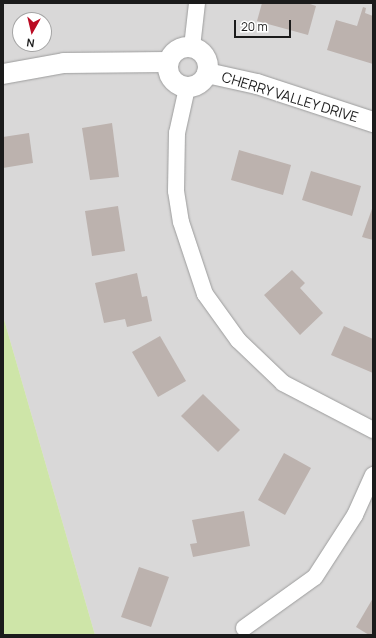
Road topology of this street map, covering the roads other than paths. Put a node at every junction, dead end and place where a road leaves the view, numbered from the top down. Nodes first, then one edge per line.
1 (197, 3) edge
2 (192, 48) junction
3 (168, 62) junction
4 (207, 73) junction
5 (3, 74) edge
6 (187, 88) junction
7 (373, 122) edge
8 (373, 430) edge
9 (373, 475) edge
10 (244, 628) dead end

1 - 2 street
2 - 3 street
2 - 4 street
3 - 5 street
3 - 6 street
4 - 6 street
4 - 7 street, CHERRY VALLEY DRIVE
6 - 8 street
9 - 10 street

